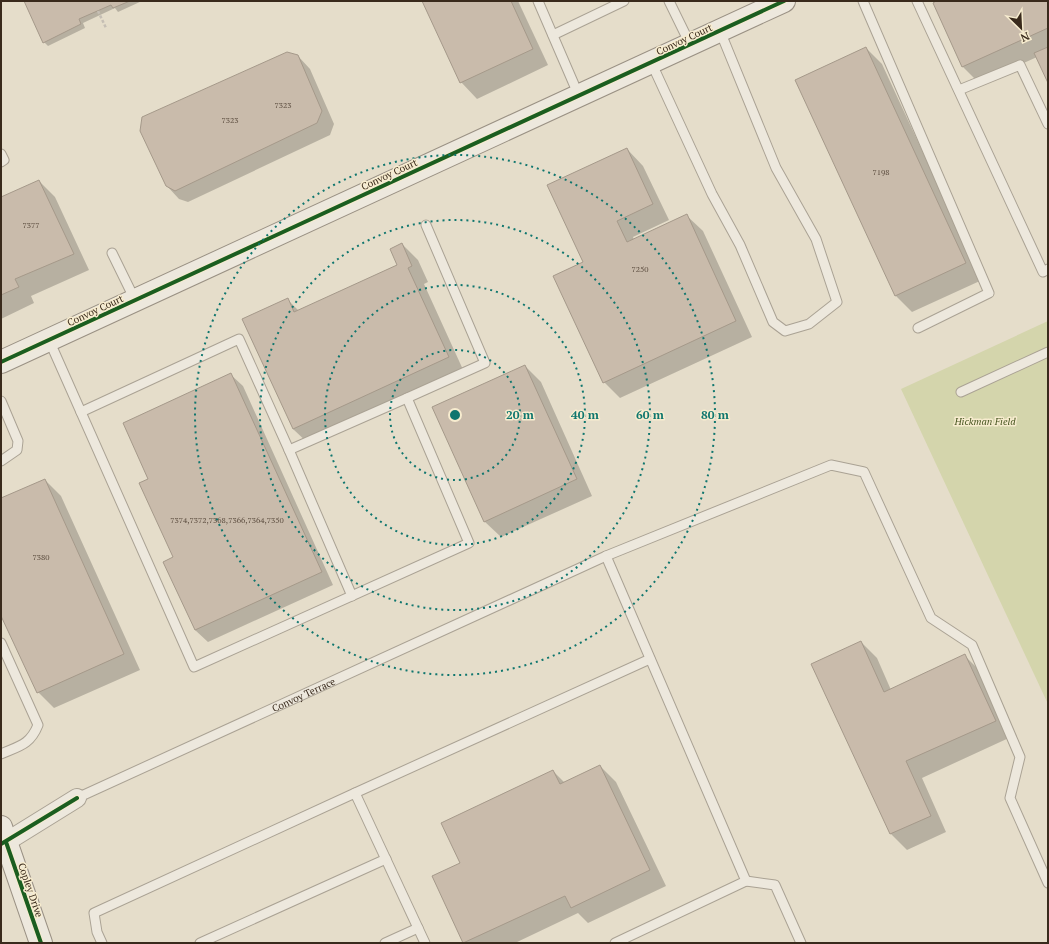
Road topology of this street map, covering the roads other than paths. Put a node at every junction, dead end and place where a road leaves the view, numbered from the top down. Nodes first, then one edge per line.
1 (538, 1) edge
2 (624, 1) edge
3 (669, 1) edge
4 (784, 1) edge
5 (863, 1) edge
6 (917, 1) edge
7 (720, 31) junction
8 (553, 36) junction
9 (690, 44) junction
10 (651, 62) junction
11 (959, 90) junction
12 (579, 96) junction
13 (1048, 124) edge
14 (1, 154) edge
15 (1, 162) edge
16 (426, 225) dead end
17 (112, 253) dead end
18 (1048, 269) edge
19 (135, 300) junction
20 (918, 328) dead end
21 (49, 340) junction
22 (1048, 352) edge
23 (1, 362) edge
24 (961, 392) dead end
25 (407, 398) junction
26 (1, 401) edge
27 (81, 412) junction
28 (289, 450) junction
29 (1, 461) edge
30 (606, 556) junction
31 (352, 596) junction
32 (1, 642) edge
33 (650, 659) junction
34 (1, 754) edge
35 (355, 793) junction
36 (77, 798) joint
37 (3, 838) edge
38 (386, 859) junction
39 (746, 881) junction
40 (1048, 882) edge
41 (418, 928) junction
42 (41, 943) edge
43 (102, 943) edge
44 (200, 943) edge
45 (385, 943) edge
46 (425, 943) edge
47 (615, 943) edge
48 (801, 943) edge

1 - 8 lane
2 - 8 lane
3 - 9 lane
4 - 7 street, Convoy Court
5 - 20 lane
6 - 11 lane
7 - 9 street, Convoy Court
7 - 10 lane
8 - 12 lane
9 - 10 street, Convoy Court
10 - 12 street, Convoy Court
11 - 13 lane
11 - 18 lane
12 - 19 street, Convoy Court
14 - 15 lane
16 - 25 lane
17 - 19 lane
19 - 21 street, Convoy Court
21 - 23 street, Convoy Court
21 - 27 lane
22 - 24 lane
25 - 28 lane
25 - 31 lane
26 - 29 lane
27 - 28 lane
27 - 31 lane
28 - 31 lane
30 - 33 lane
30 - 36 lane, Convoy Terrace
30 - 40 lane, Convoy Terrace
32 - 34 lane
33 - 35 lane
33 - 39 lane
35 - 38 lane
35 - 43 lane
36 - 37 street, Convoy Terrace
37 - 42 street, Copley Drive
38 - 41 lane
38 - 44 lane
39 - 47 lane
39 - 48 lane
41 - 45 lane
41 - 46 lane

